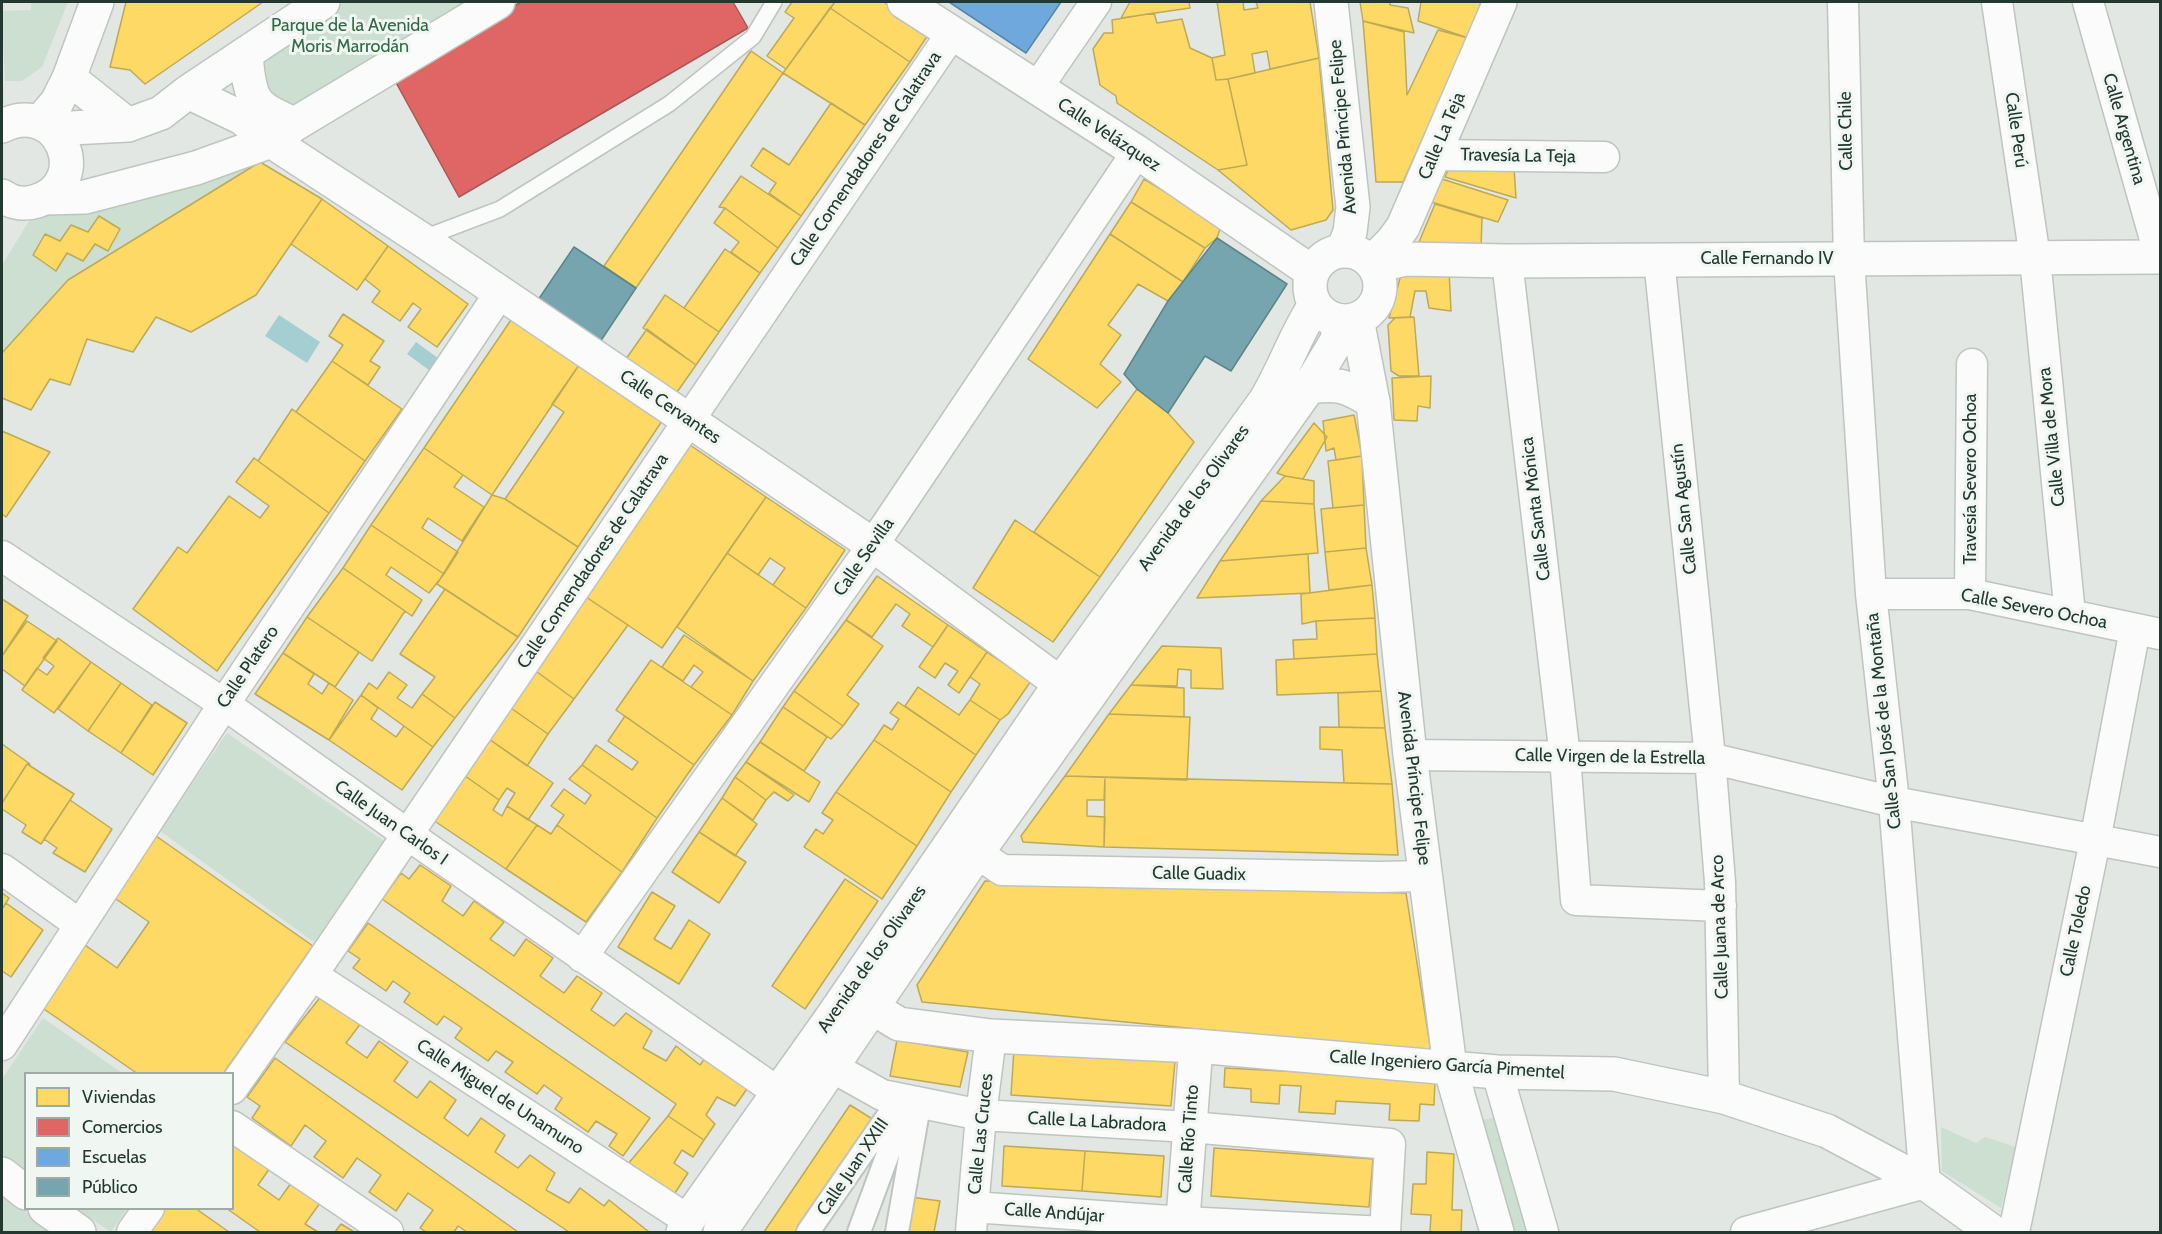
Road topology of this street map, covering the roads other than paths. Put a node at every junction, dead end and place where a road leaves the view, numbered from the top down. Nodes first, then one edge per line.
1 (97, 2) edge
2 (323, 2) edge
3 (498, 2) edge
4 (774, 2) edge
5 (904, 2) edge
6 (1096, 2) edge
7 (1331, 2) edge
8 (1500, 2) edge
9 (1843, 2) edge
10 (1997, 2) edge
11 (2088, 2) edge
12 (952, 33) junction
13 (246, 54) junction
14 (69, 78) junction
15 (1037, 88) junction
16 (188, 92) junction
17 (128, 125) junction
18 (2, 126) edge
19 (46, 126) junction
20 (283, 132) junction
21 (1137, 152) junction
22 (1433, 155) junction
23 (1604, 157) dead end
24 (2, 198) edge
25 (44, 198) junction
26 (421, 238) junction
27 (2160, 257) edge
28 (2035, 258) junction
29 (1659, 259) junction
30 (1363, 260) junction
31 (1850, 260) junction
32 (1507, 261) junction
33 (1312, 272) junction
34 (500, 293) junction
35 (1338, 315) junction
36 (1972, 364) dead end
37 (1309, 387) junction
38 (1372, 402) junction
39 (689, 420) junction
40 (873, 545) junction
41 (2, 556) edge
42 (1870, 594) junction
43 (1970, 594) junction
44 (2070, 615) junction
45 (2148, 632) edge
46 (1072, 693) junction
47 (224, 704) junction
48 (1410, 754) junction
49 (1565, 757) junction
50 (1710, 758) junction
51 (1894, 802) junction
52 (406, 834) junction
53 (2095, 841) junction
54 (2160, 852) edge
55 (977, 853) junction
56 (2, 869) edge
57 (1426, 876) junction
58 (1720, 906) junction
59 (79, 924) junction
60 (582, 957) junction
61 (312, 975) junction
62 (871, 1007) junction
63 (991, 1036) junction
64 (2, 1045) edge
65 (1196, 1046) junction
66 (832, 1066) junction
67 (1450, 1067) junction
68 (1497, 1072) junction
69 (234, 1086) edge
70 (779, 1093) junction
71 (1724, 1097) junction
72 (905, 1108) junction
73 (981, 1115) junction
74 (234, 1127) edge
75 (1190, 1127) junction
76 (2, 1174) edge
77 (1926, 1183) junction
78 (24, 1191) edge
79 (46, 1210) edge
80 (148, 1210) edge
81 (972, 1220) edge
82 (685, 1226) edge
83 (1182, 1227) edge
84 (1778, 1228) edge
85 (1385, 1232) edge
86 (79, 1233) edge
87 (132, 1233) edge
88 (388, 1233) edge
89 (720, 1233) edge
90 (808, 1233) edge
91 (859, 1233) edge
92 (897, 1233) edge
93 (1497, 1233) edge
94 (1543, 1233) edge
95 (1746, 1233) edge
96 (1993, 1233) edge
97 (2014, 1233) edge

1 - 14 street
2 - 13 street
3 - 20 street
4 - 26 lane
5 - 12 street, Calle Velázquez
6 - 15 street
7 - 30 street, Avenida Príncipe Felipe
8 - 22 street, Calle La Teja
9 - 31 street, Calle Chile
10 - 28 street, Calle Perú
11 - 27 street, Calle Argentina
12 - 15 street, Calle Velázquez
12 - 39 street, Calle Comendadores de Calatrava
13 - 16 street
13 - 20 street
14 - 17 street
14 - 19 street
15 - 21 street, Calle Velázquez
16 - 17 street
16 - 20 street
17 - 19 street
18 - 19 street
19 - 25 street
20 - 25 street
20 - 26 street, Calle Cervantes
21 - 33 street, Calle Velázquez
21 - 40 street, Calle Sevilla
22 - 23 street, Travesía La Teja
22 - 30 street, Calle La Teja
24 - 25 street
26 - 34 street, Calle Cervantes
27 - 28 street, Calle Fernando IV
28 - 31 street, Calle Fernando IV
28 - 44 street, Calle Villa de Mora
29 - 31 street, Calle Fernando IV
29 - 32 street, Calle Fernando IV
29 - 50 street, Calle San Agustín
30 - 32 street, Calle Fernando IV
30 - 33 street
30 - 35 street
31 - 42 street, Calle San José de la Montaña
32 - 49 street, Calle Santa Mónica
33 - 35 street
34 - 39 street, Calle Cervantes
34 - 47 street, Calle Platero
35 - 37 street, Avenida de los Olivares
35 - 38 street, Avenida Príncipe Felipe
35 - 46 street, Avenida de los Olivares
36 - 43 street, Travesía Severo Ochoa
37 - 38 street
37 - 46 street, Avenida de los Olivares
38 - 48 street, Avenida Príncipe Felipe
39 - 40 street, Calle Cervantes
39 - 52 street, Calle Comendadores de Calatrava
40 - 46 street, Calle Cervantes
40 - 60 street, Calle Sevilla
41 - 47 street, Calle Juan Carlos I
42 - 43 street, Calle Severo Ochoa
42 - 51 street, Calle San José de la Montaña
43 - 44 street, Calle Severo Ochoa
44 - 45 street, Calle Severo Ochoa
45 - 53 street, Calle Toledo
46 - 55 street, Avenida de los Olivares
46 - 70 street, Avenida de los Olivares
47 - 52 street, Calle Juan Carlos I
47 - 59 street, Calle Platero
48 - 49 street, Calle Virgen de la Estrella
48 - 57 street, Avenida Príncipe Felipe
49 - 50 street, Calle Virgen de la Estrella
49 - 58 street, Calle Santa Mónica
50 - 51 street, Calle Virgen de la Estrella
50 - 58 street, Calle Juana de Arco
51 - 53 street, Calle Virgen de la Estrella
51 - 77 street, Calle San José de la Montaña
52 - 60 street, Calle Juan Carlos I
52 - 61 street, Calle Comendadores de Calatrava
53 - 54 street, Calle Virgen de la Estrella
53 - 97 street, Calle Toledo
55 - 57 street, Calle Guadix
55 - 62 street, Avenida de los Olivares
56 - 59 street
57 - 67 street, Avenida Príncipe Felipe
58 - 71 street, Calle Juana de Arco
59 - 64 street, Calle Platero
60 - 70 street, Calle Juan Carlos I
61 - 69 street, Calle Comendadores de Calatrava
61 - 82 street, Calle Miguel de Unamuno
62 - 63 street, Calle Ingeniero García Pimentel
62 - 66 street, Avenida de los Olivares
63 - 65 street, Calle Ingeniero García Pimentel
63 - 73 street, Calle Las Cruces
65 - 67 street, Calle Ingeniero García Pimentel
65 - 75 street, Calle Río Tinto
66 - 72 street, Calle La Labradora
66 - 89 street, Avenida de los Olivares
67 - 68 street, Calle Ingeniero García Pimentel
67 - 93 street, Avenida Príncipe Felipe
68 - 71 street, Calle Ingeniero García Pimentel
68 - 94 street
70 - 82 street, Avenida de los Olivares
71 - 77 street, Calle Ingeniero García Pimentel
72 - 73 street, Calle La Labradora
72 - 90 street, Calle Juan XXIII
72 - 91 street, Calle Juan XXIII
72 - 92 street, Calle Juan XXIII
73 - 75 street, Calle La Labradora
73 - 81 street, Calle Las Cruces
74 - 88 street
75 - 83 street, Calle Río Tinto
75 - 85 street, Calle La Labradora
76 - 78 street
77 - 84 street
77 - 96 street, Calle Ingeniero García Pimentel
79 - 86 street
80 - 87 street
81 - 83 street, Calle Andújar
83 - 85 street, Calle Andújar
84 - 95 street

